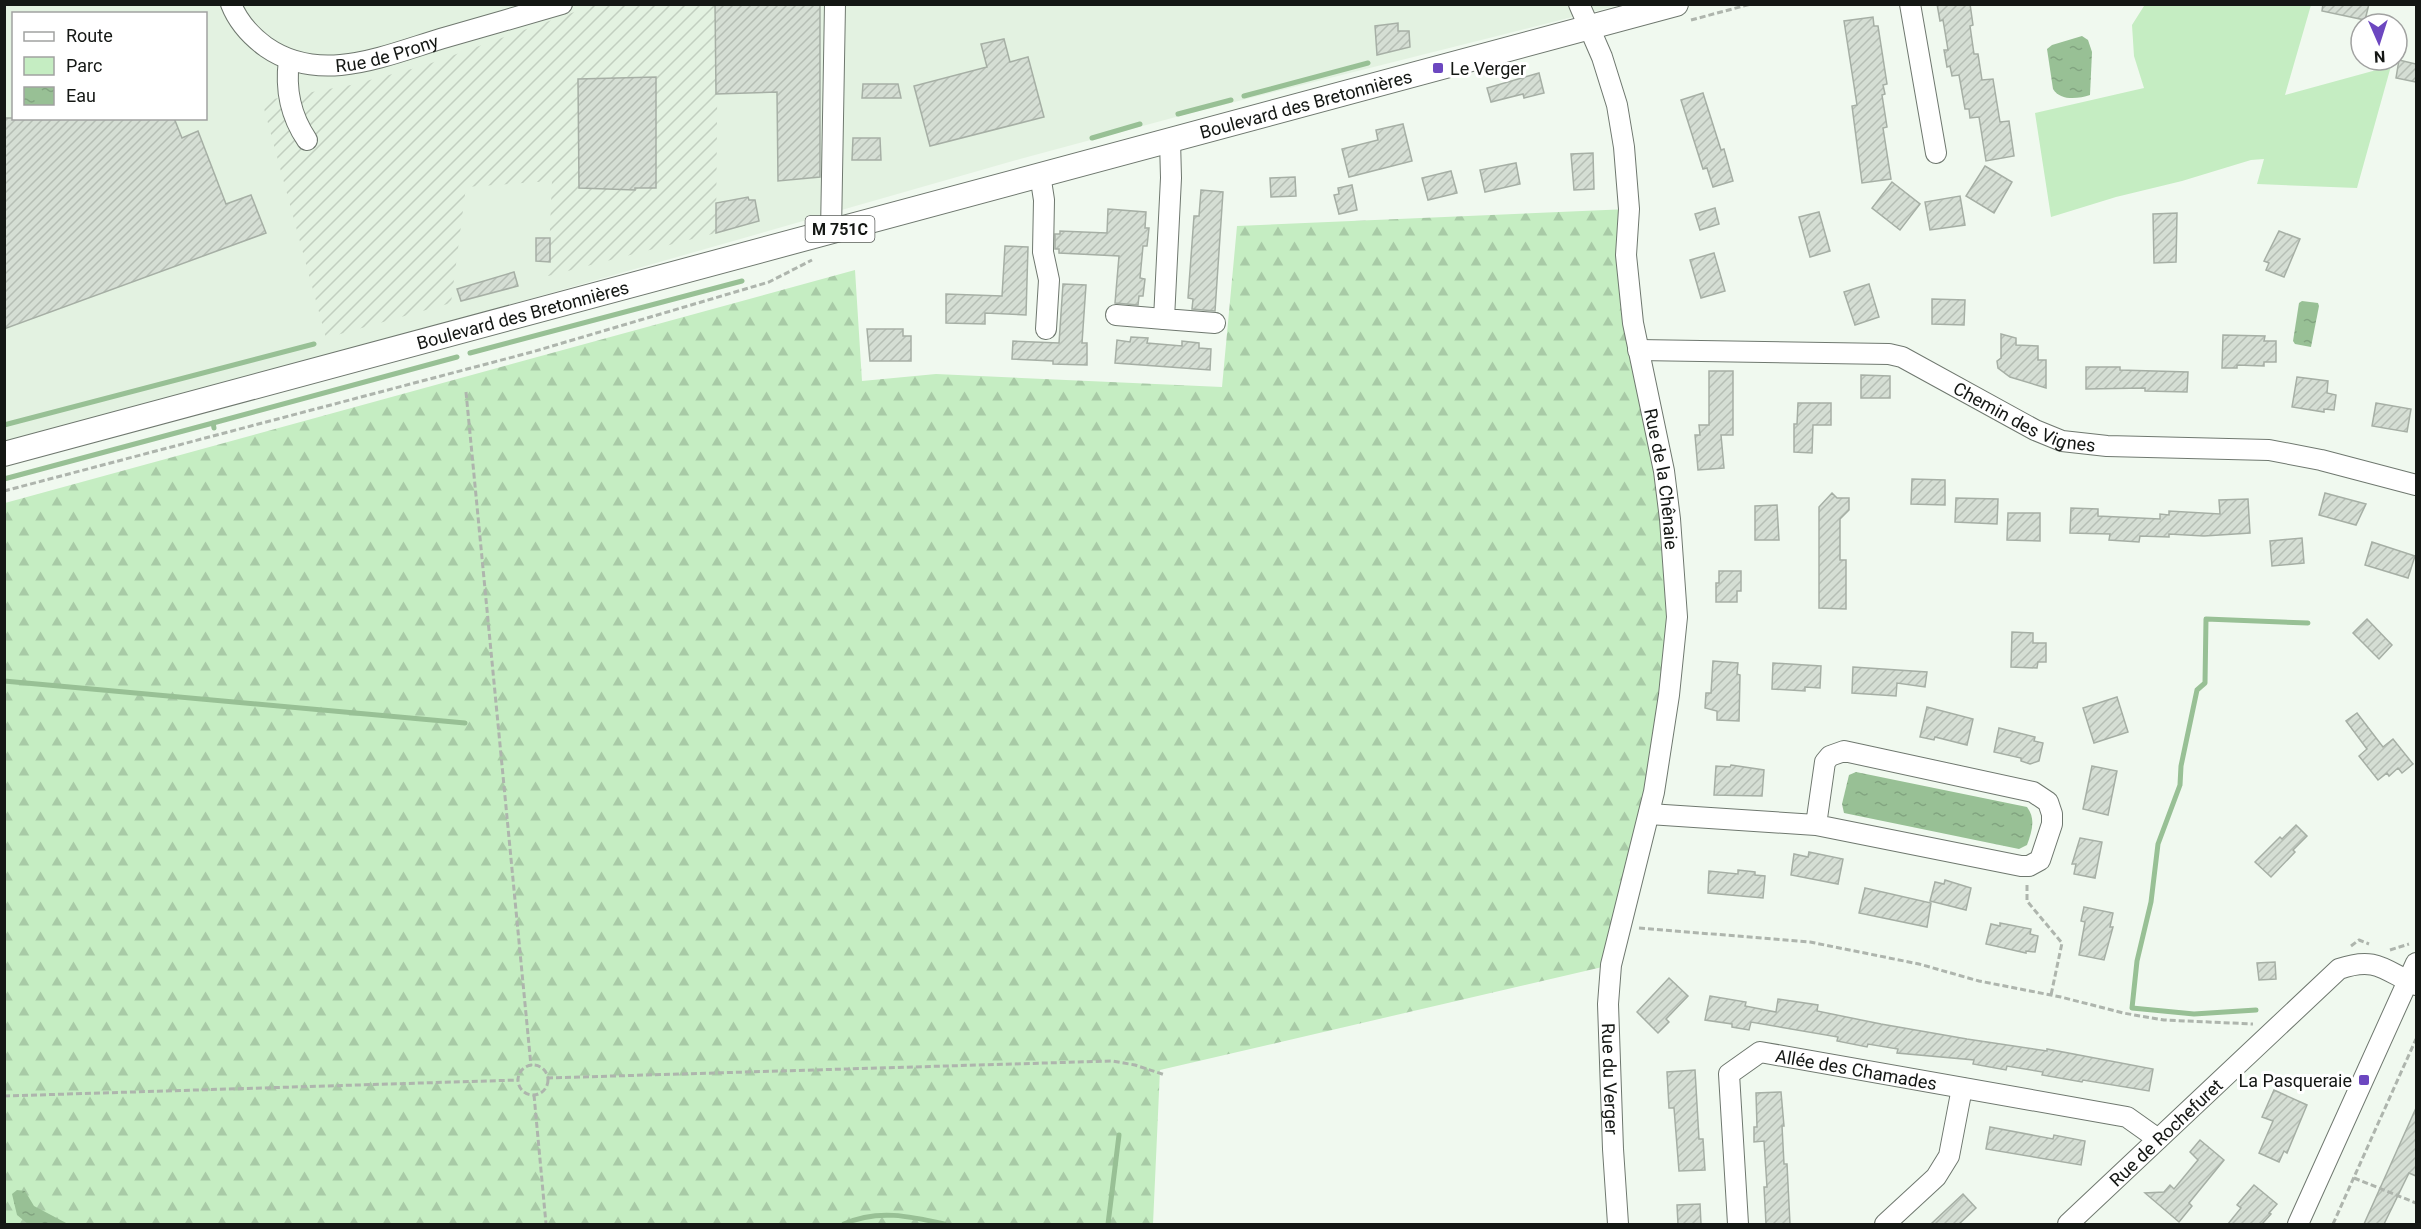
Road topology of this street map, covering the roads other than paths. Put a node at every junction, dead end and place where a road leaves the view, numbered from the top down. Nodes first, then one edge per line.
1 (231, 4) edge
2 (562, 4) edge
3 (835, 4) edge
4 (1579, 4) edge
5 (1910, 4) edge
6 (1679, 13) edge
7 (1588, 28) junction
8 (289, 60) junction
9 (307, 140) dead end
10 (1170, 140) junction
11 (1935, 153) dead end
12 (1040, 174) junction
13 (831, 232) junction
14 (1116, 315) dead end
15 (1164, 319) junction
16 (1215, 323) dead end
17 (1046, 329) dead end
18 (1638, 350) junction
19 (4, 454) edge
20 (2416, 485) edge
21 (1649, 814) junction
22 (1816, 825) junction
23 (1619, 930) joint
24 (2416, 963) edge
25 (2412, 983) edge
26 (1962, 1088) junction
27 (2158, 1139) junction
28 (1618, 1224) edge
29 (1738, 1224) edge
30 (1885, 1224) edge
31 (2068, 1224) edge
32 (2298, 1224) edge

1 - 8 street, Rue de Prony
2 - 8 street, Rue de Prony
3 - 13 street
4 - 7 street, Rue de la Chênaie
5 - 11 street
6 - 7 main road, Boulevard des Bretonnières / M 751C
7 - 10 main road, Boulevard des Bretonnières / M 751C
7 - 18 street, Rue de la Chênaie
8 - 9 street
10 - 12 main road, Boulevard des Bretonnières / M 751C
10 - 15 street
12 - 13 main road, Boulevard des Bretonnières / M 751C
12 - 17 street
13 - 19 main road, Boulevard des Bretonnières / M 751C
14 - 15 street
15 - 16 street
18 - 20 street, Chemin des Vignes
18 - 21 street, Rue de la Chênaie
21 - 22 street
21 - 23 street, Rue de la Chênaie
22 - 22 street
23 - 28 street, Rue du Verger
24 - 25 street
25 - 27 street, Rue de Rochefuret
25 - 32 street
26 - 27 street, Allée des Chamades
26 - 29 street, Allée des Chamades
26 - 30 street, Allée des Chamades
27 - 31 street, Rue de Rochefuret

